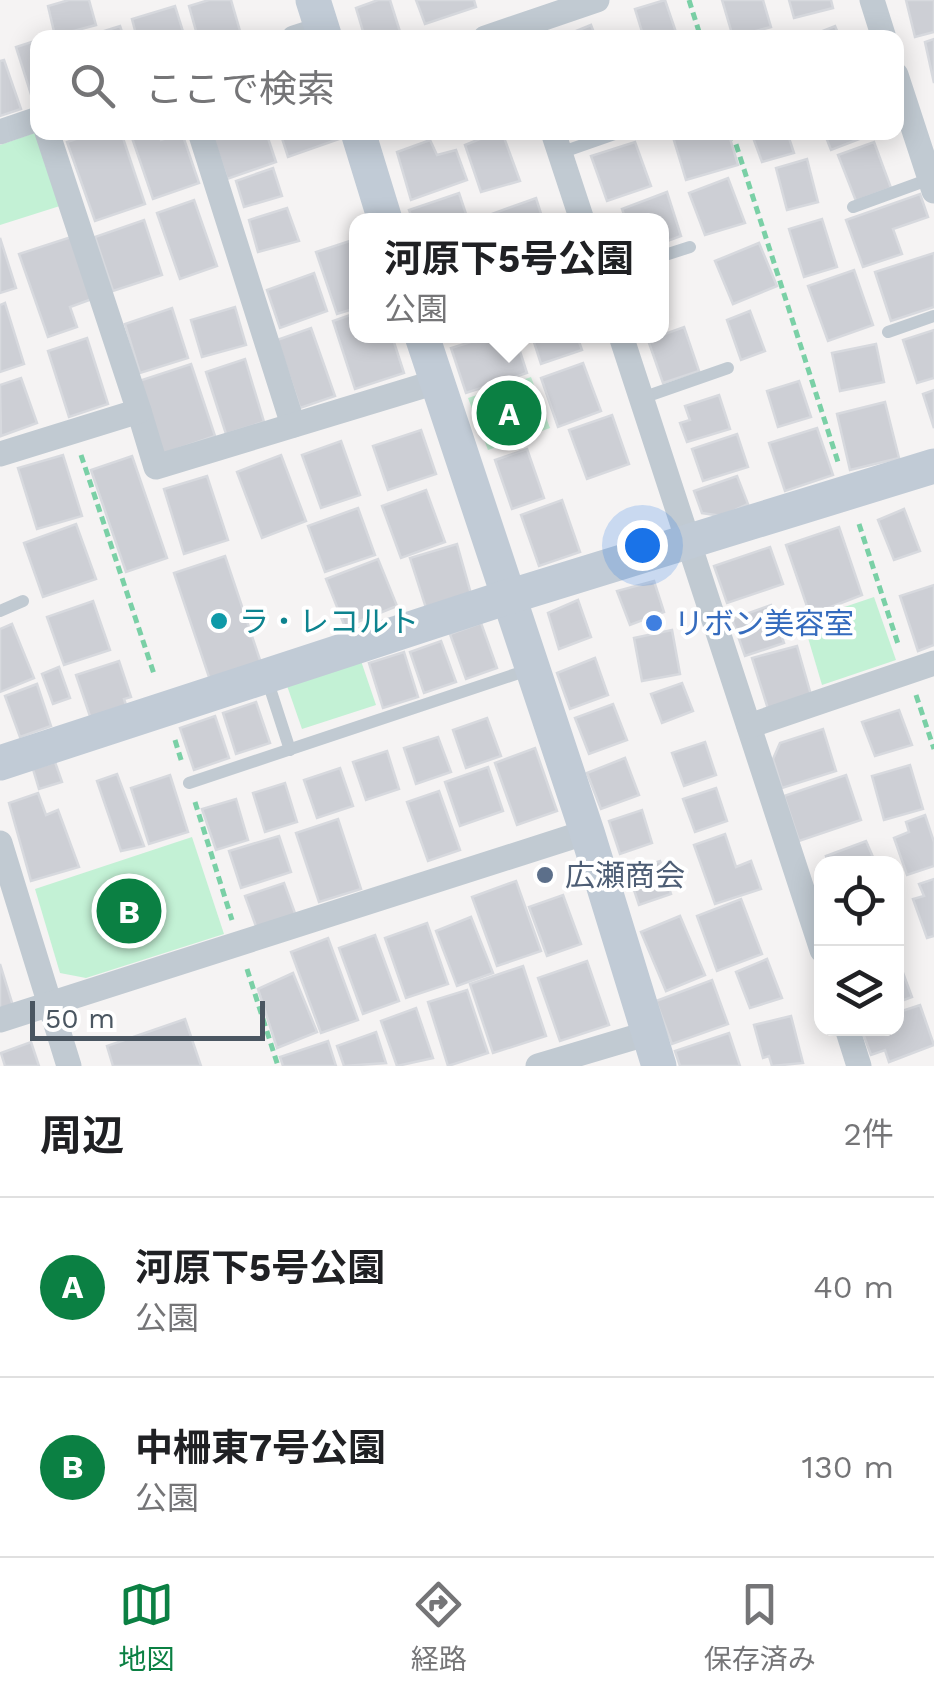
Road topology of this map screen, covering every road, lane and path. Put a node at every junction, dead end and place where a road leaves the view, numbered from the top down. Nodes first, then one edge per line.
1 (597, 0) edge
2 (689, 0) edge
3 (872, 0) edge
4 (516, 21) edge
5 (698, 30) edge
6 (881, 30) edge
7 (904, 99) edge
8 (30, 122) edge
9 (0, 132) edge
10 (50, 140) edge
11 (203, 140) edge
12 (360, 140) edge
13 (735, 140) edge
14 (557, 143) edge
15 (932, 185) edge
16 (854, 207) dead end
17 (383, 213) edge
18 (580, 213) edge
19 (690, 247) dead end
20 (669, 254) edge
21 (934, 316) edge
22 (888, 332) dead end
23 (424, 343) edge
24 (623, 343) edge
25 (728, 368) dead end
26 (436, 382) junction
27 (642, 398) junction
28 (139, 411) junction
29 (293, 426) junction
30 (74, 432) junction
31 (0, 454) edge
32 (934, 466) edge
33 (848, 493) junction
34 (690, 543) junction
35 (508, 597) junction
36 (23, 601) dead end
37 (0, 611) edge
38 (934, 663) edge
39 (532, 669) junction
40 (908, 672) junction
41 (266, 676) junction
42 (166, 710) junction
43 (749, 726) junction
44 (934, 749) edge
45 (290, 750) junction
46 (0, 762) edge
47 (189, 783) junction
48 (588, 832) junction
49 (0, 844) edge
50 (239, 943) junction
51 (821, 946) edge
52 (50, 1004) junction
53 (0, 1020) edge
54 (850, 1036) edge
55 (654, 1050) edge
56 (69, 1066) edge
57 (278, 1066) edge
58 (538, 1066) edge
59 (859, 1066) edge

1 - 4 street
2 - 5 path
3 - 6 street
7 - 15 street
8 - 9 street
10 - 28 street
11 - 29 street
12 - 17 street
13 - 33 path
14 - 18 street
15 - 16 lane
19 - 20 lane
21 - 22 lane
23 - 26 street
24 - 27 street
25 - 27 lane
26 - 29 street
26 - 35 street
27 - 34 street
28 - 29 street
28 - 30 street
30 - 31 street
30 - 42 path
32 - 33 street
33 - 34 street
33 - 40 path
34 - 35 street
34 - 43 street
35 - 39 street
35 - 41 street
36 - 37 lane
38 - 40 street
39 - 45 lane
39 - 48 street
40 - 43 street
40 - 44 path
41 - 42 street
41 - 45 lane
42 - 46 street
42 - 47 path
43 - 51 street
45 - 47 lane
47 - 50 path
48 - 50 street
48 - 55 street
49 - 52 street
50 - 52 street
50 - 57 path
52 - 53 street
52 - 56 street
54 - 59 street
55 - 58 street

